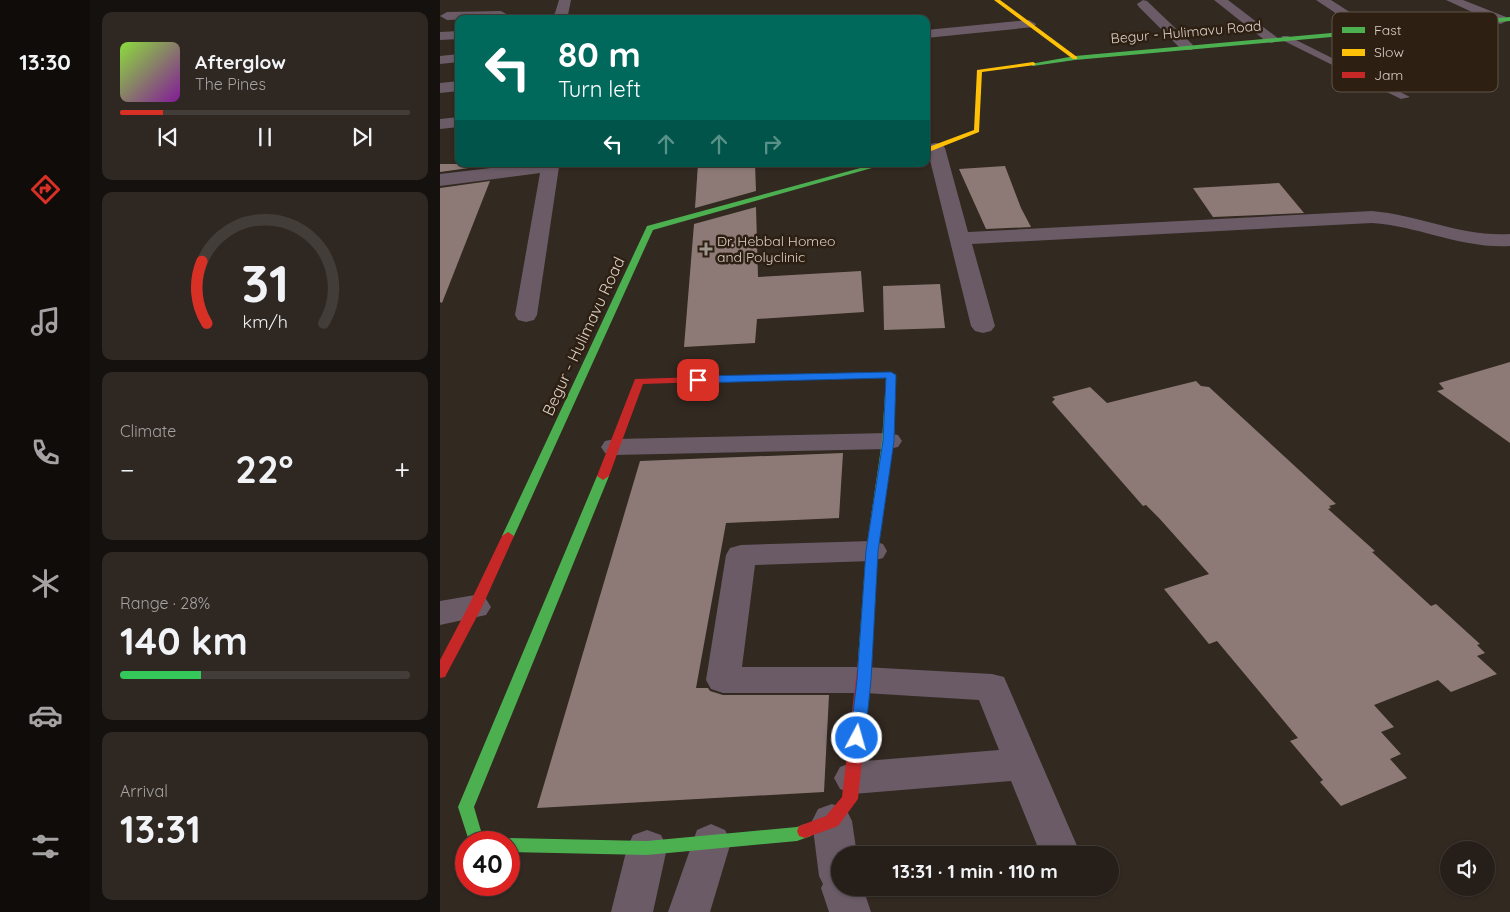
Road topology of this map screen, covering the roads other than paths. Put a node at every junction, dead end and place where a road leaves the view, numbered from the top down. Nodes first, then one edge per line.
1 (452, 0) edge
2 (565, 0) edge
3 (997, 0) edge
4 (1220, 0) edge
5 (1322, 0) edge
6 (1452, 0) edge
7 (1143, 4) dead end
8 (1341, 12) edge
9 (1484, 12) edge
10 (501, 14) dead end
11 (474, 15) edge
12 (561, 15) edge
13 (447, 16) junction
14 (455, 16) edge
15 (930, 21) edge
16 (1029, 24) junction
17 (942, 33) junction
18 (930, 34) edge
19 (1332, 34) edge
20 (455, 35) edge
21 (441, 36) edge
22 (1278, 39) junction
23 (1187, 47) junction
24 (455, 58) edge
25 (1075, 58) junction
26 (440, 60) edge
27 (1332, 64) edge
28 (455, 86) edge
29 (440, 88) edge
30 (1394, 92) edge
31 (1405, 97) dead end
32 (455, 122) edge
33 (440, 124) edge
34 (931, 150) edge
35 (530, 167) edge
36 (551, 167) edge
37 (858, 167) edge
38 (440, 180) edge
39 (960, 239) junction
40 (1510, 240) edge
41 (526, 315) dead end
42 (983, 326) dead end
43 (888, 441) junction
44 (615, 447) junction
45 (872, 551) junction
46 (475, 607) junction
47 (440, 613) edge
48 (440, 673) edge
49 (864, 680) junction
50 (1024, 764) junction
51 (853, 778) junction
52 (832, 821) junction
53 (473, 831) edge
54 (711, 842) junction
55 (520, 845) edge
56 (836, 846) edge
57 (1058, 846) edge
58 (648, 848) junction
59 (845, 896) edge
60 (632, 912) edge
61 (689, 912) edge
62 (850, 912) edge

1 - 13 street
2 - 12 street
3 - 16 street
4 - 22 street
5 - 8 street
6 - 9 street
7 - 23 street
10 - 11 street
13 - 14 street
13 - 21 street
15 - 17 street
16 - 17 street
16 - 25 street
17 - 18 street
19 - 22 street, Begur - Hulimavu Road
20 - 21 street
22 - 23 street, Begur - Hulimavu Road
22 - 27 lane
23 - 25 street, Begur - Hulimavu Road
24 - 26 street
25 - 34 street, Begur - Hulimavu Road
28 - 29 street
30 - 31 lane
32 - 33 street
34 - 39 street
35 - 38 street
36 - 41 street
37 - 46 street, Begur - Hulimavu Road
39 - 40 street
39 - 42 street
43 - 44 street
43 - 44 street
43 - 45 street
44 - 53 street
45 - 49 street
45 - 49 street
46 - 47 street
46 - 48 street, Begur - Hulimavu Road
49 - 50 street
49 - 51 street
50 - 51 street
50 - 57 street
51 - 52 street
52 - 54 street
52 - 56 street
54 - 58 street
54 - 61 street
55 - 58 street
58 - 60 street
59 - 62 street

